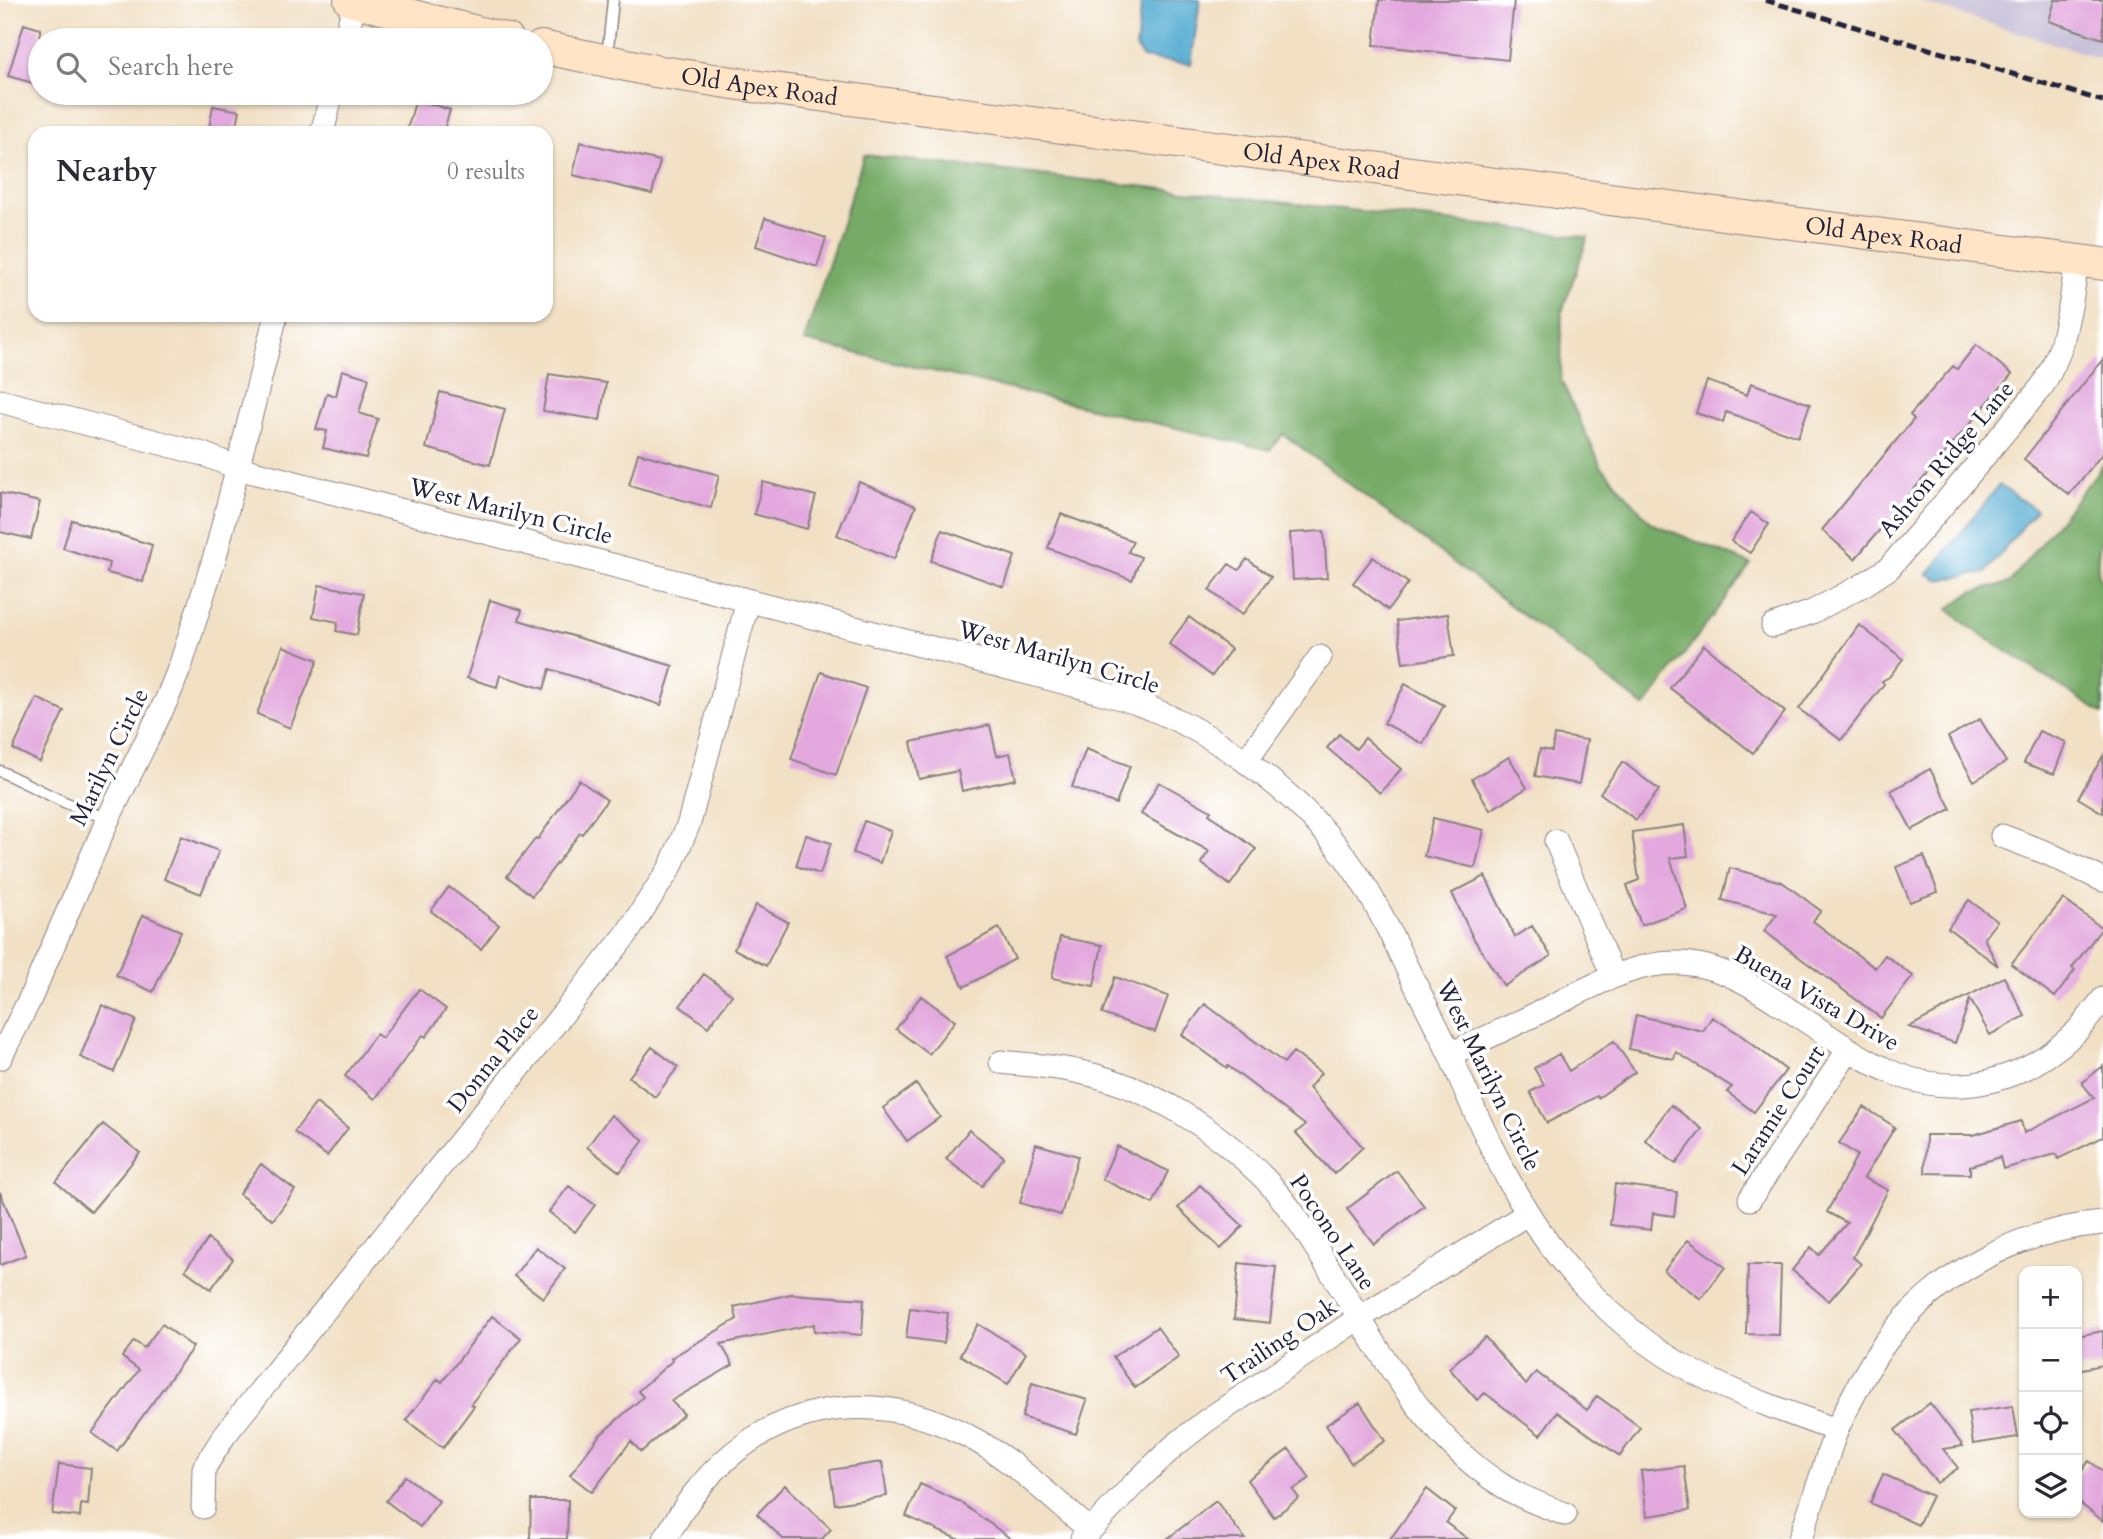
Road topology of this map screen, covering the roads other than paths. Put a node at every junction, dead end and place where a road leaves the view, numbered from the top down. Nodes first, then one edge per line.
1 (613, 0) edge
2 (353, 1) edge
3 (347, 28) edge
4 (460, 28) edge
5 (553, 50) edge
6 (606, 61) junction
7 (329, 105) edge
8 (324, 126) edge
9 (2090, 262) edge
10 (274, 322) edge
11 (0, 401) edge
12 (238, 468) junction
13 (748, 601) junction
14 (1773, 626) dead end
15 (1320, 657) dead end
16 (1246, 761) junction
17 (0, 771) edge
18 (107, 819) junction
19 (2002, 836) dead end
20 (1556, 841) dead end
21 (2103, 880) edge
22 (1613, 976) junction
23 (2103, 999) edge
24 (1849, 1049) junction
25 (1450, 1054) junction
26 (0, 1058) edge
27 (1001, 1062) dead end
28 (1750, 1199) dead end
29 (1527, 1214) junction
30 (2103, 1223) edge
31 (1359, 1318) junction
32 (1836, 1430) junction
33 (203, 1507) dead end
34 (1565, 1514) dead end
35 (1085, 1534) edge
36 (665, 1539) edge
37 (1800, 1539) edge

1 - 6 lane
2 - 3 street
2 - 4 main road
5 - 6 main road, Old Apex Road
6 - 9 main road, Old Apex Road
7 - 8 street
9 - 14 street, Ashton Ridge Lane
10 - 12 street, Marilyn Circle
11 - 12 street
12 - 13 street, West Marilyn Circle
12 - 18 street, Marilyn Circle
13 - 16 street, West Marilyn Circle
13 - 33 street, Donna Place
15 - 16 street
16 - 25 street, West Marilyn Circle
17 - 18 lane
18 - 26 street, Marilyn Circle
19 - 21 street
20 - 22 street
22 - 24 street, Buena Vista Drive
22 - 25 street, Buena Vista Drive
23 - 24 street, Buena Vista Drive
24 - 28 street, Laramie Court
25 - 29 street, West Marilyn Circle
27 - 31 street, Pocono Lane
29 - 31 street, Trailing Oak
29 - 32 street, West Marilyn Circle
30 - 32 street
31 - 34 street, Pocono Lane
31 - 35 street, Trailing Oak
32 - 37 street
35 - 36 street

